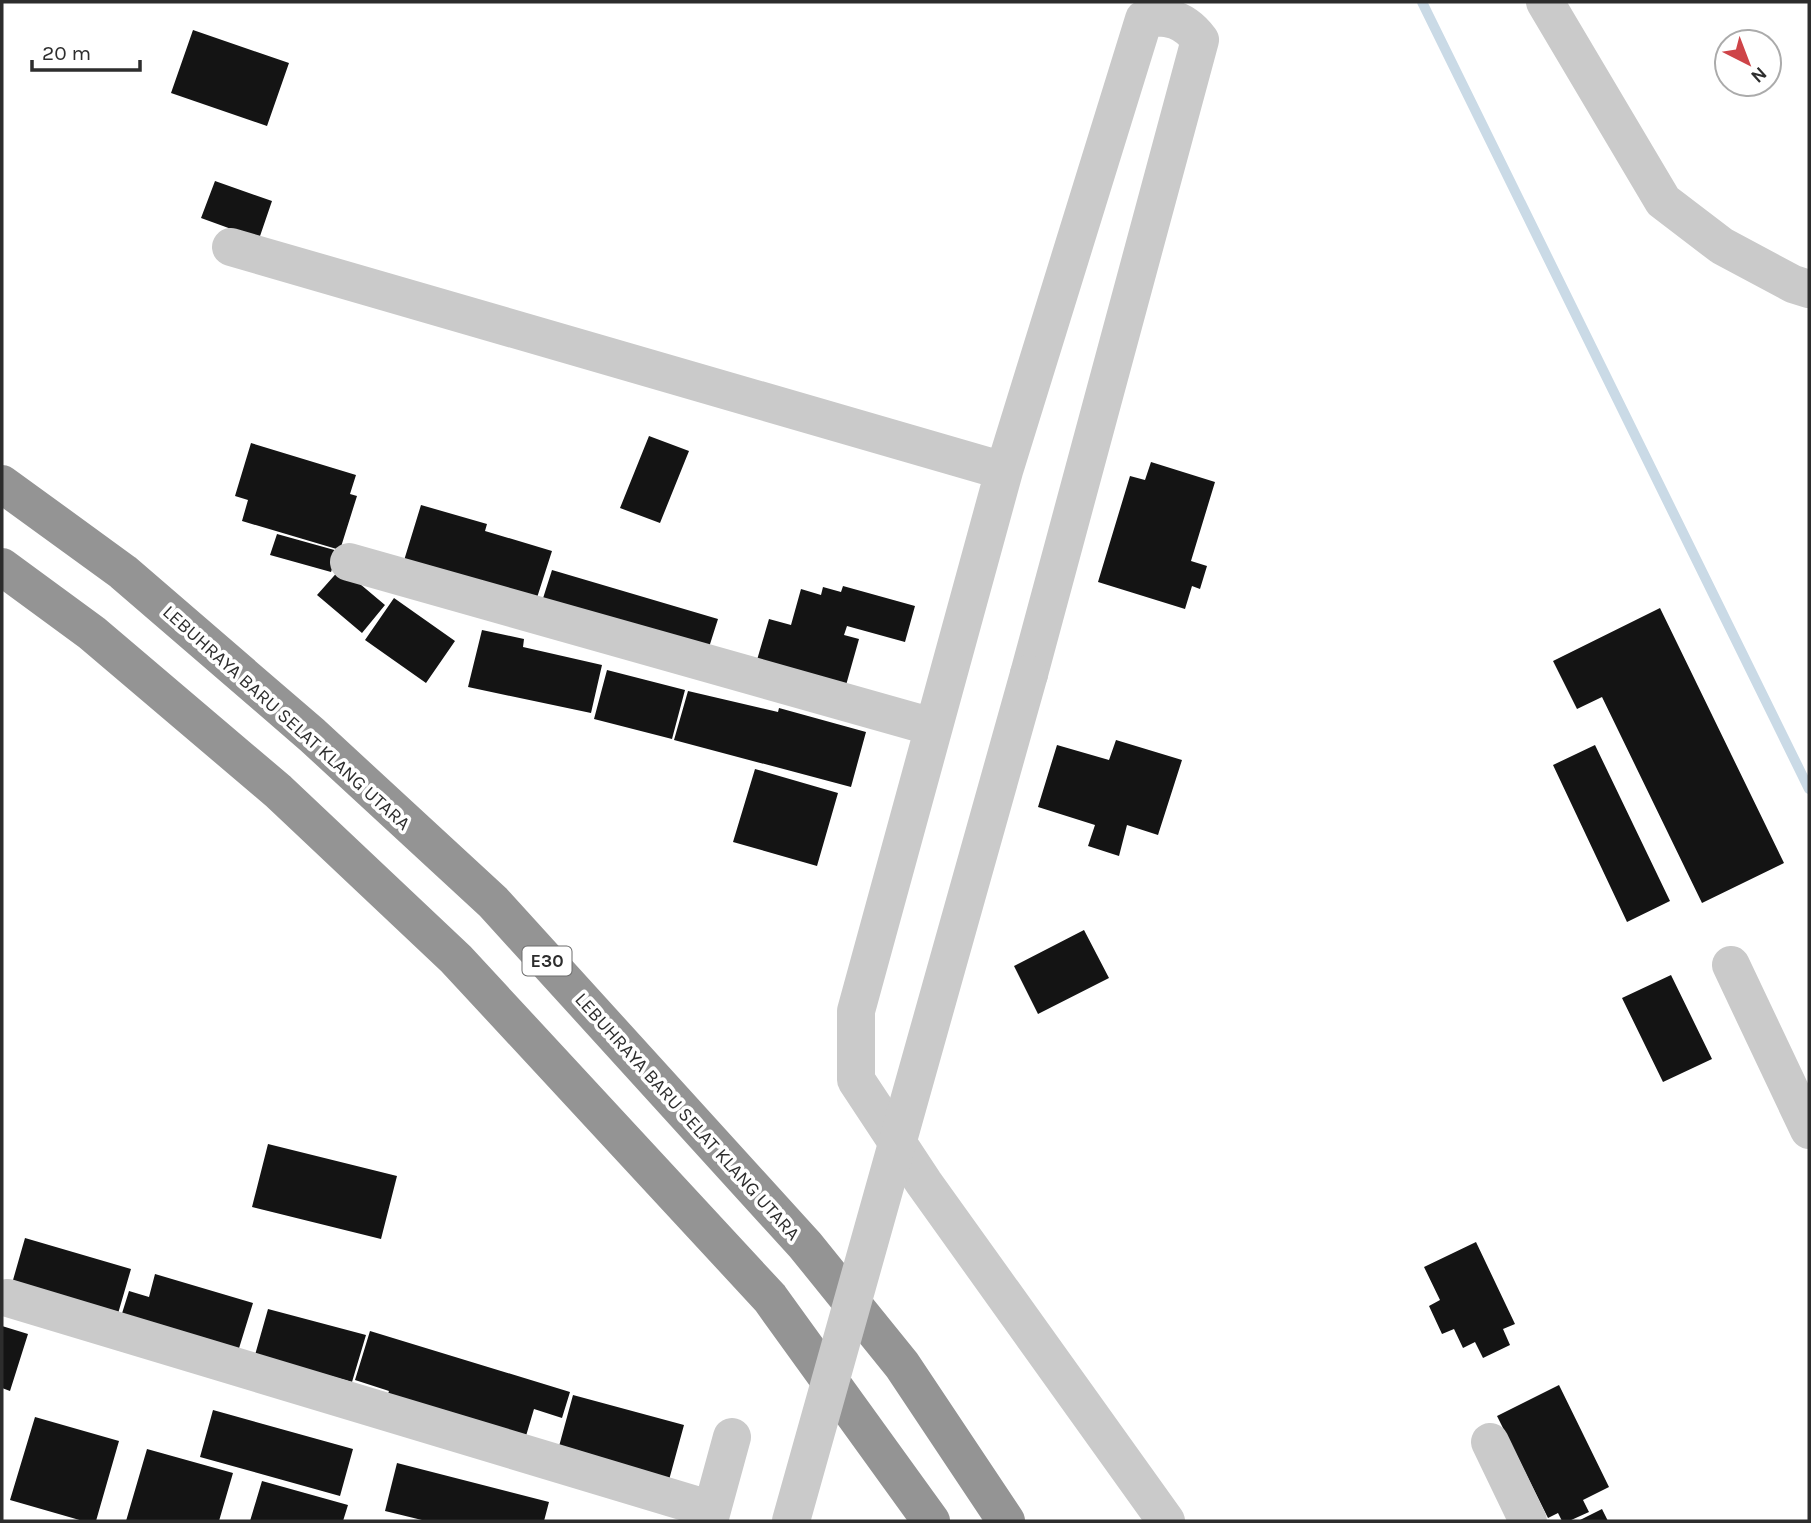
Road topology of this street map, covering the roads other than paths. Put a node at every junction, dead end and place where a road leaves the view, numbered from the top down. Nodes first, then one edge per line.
1 (1545, 2) edge
2 (1145, 10) edge
3 (230, 247) dead end
4 (1809, 289) edge
5 (1004, 471) junction
6 (2, 484) edge
7 (349, 562) dead end
8 (2, 567) edge
9 (933, 727) junction
10 (1731, 965) dead end
11 (1809, 1130) edge
12 (8, 1298) dead end
13 (732, 1437) dead end
14 (1490, 1442) dead end
15 (710, 1516) edge
16 (791, 1521) edge
17 (930, 1521) edge
18 (1006, 1521) edge
19 (1166, 1521) edge
20 (1528, 1521) edge

1 - 4 street
2 - 5 street
2 - 16 street, bridge
3 - 5 street
5 - 9 street
6 - 18 highway, LEBUHRAYA BARU SELAT KLANG UTARA / E30
7 - 9 street
8 - 17 highway
9 - 19 street
10 - 11 street
12 - 15 street
13 - 15 street
14 - 20 street

